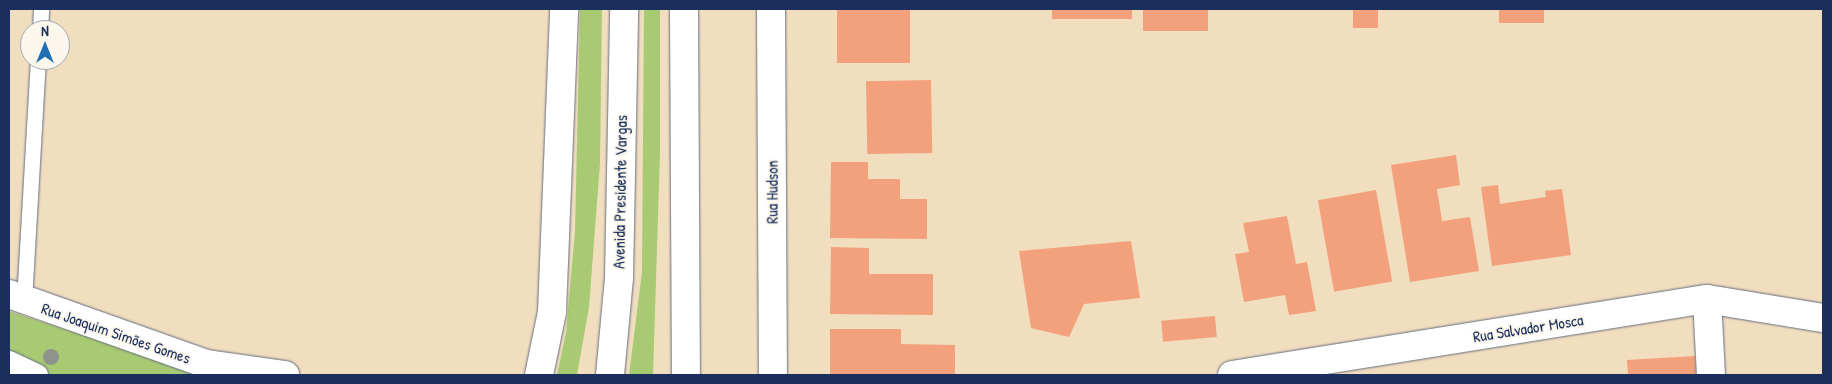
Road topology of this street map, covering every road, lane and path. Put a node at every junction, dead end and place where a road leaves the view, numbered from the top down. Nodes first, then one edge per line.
1 (564, 9) edge
2 (624, 9) edge
3 (684, 9) edge
4 (771, 9) edge
5 (37, 70) edge
6 (16, 298) edge
7 (1707, 299) junction
8 (1823, 318) edge
9 (17, 367) edge
10 (37, 375) edge
11 (285, 375) edge
12 (539, 375) edge
13 (610, 375) edge
14 (686, 375) edge
15 (773, 375) edge
16 (1232, 375) edge
17 (1711, 375) edge

1 - 12 street
2 - 13 street, Avenida Presidente Vargas
3 - 14 street
4 - 15 street, Rua Hudson
5 - 6 lane
6 - 11 street, Rua Joaquim Simões Gomes
7 - 8 street, Rua Salvador Mosca
7 - 16 street, Rua Salvador Mosca
7 - 17 street
9 - 10 street

